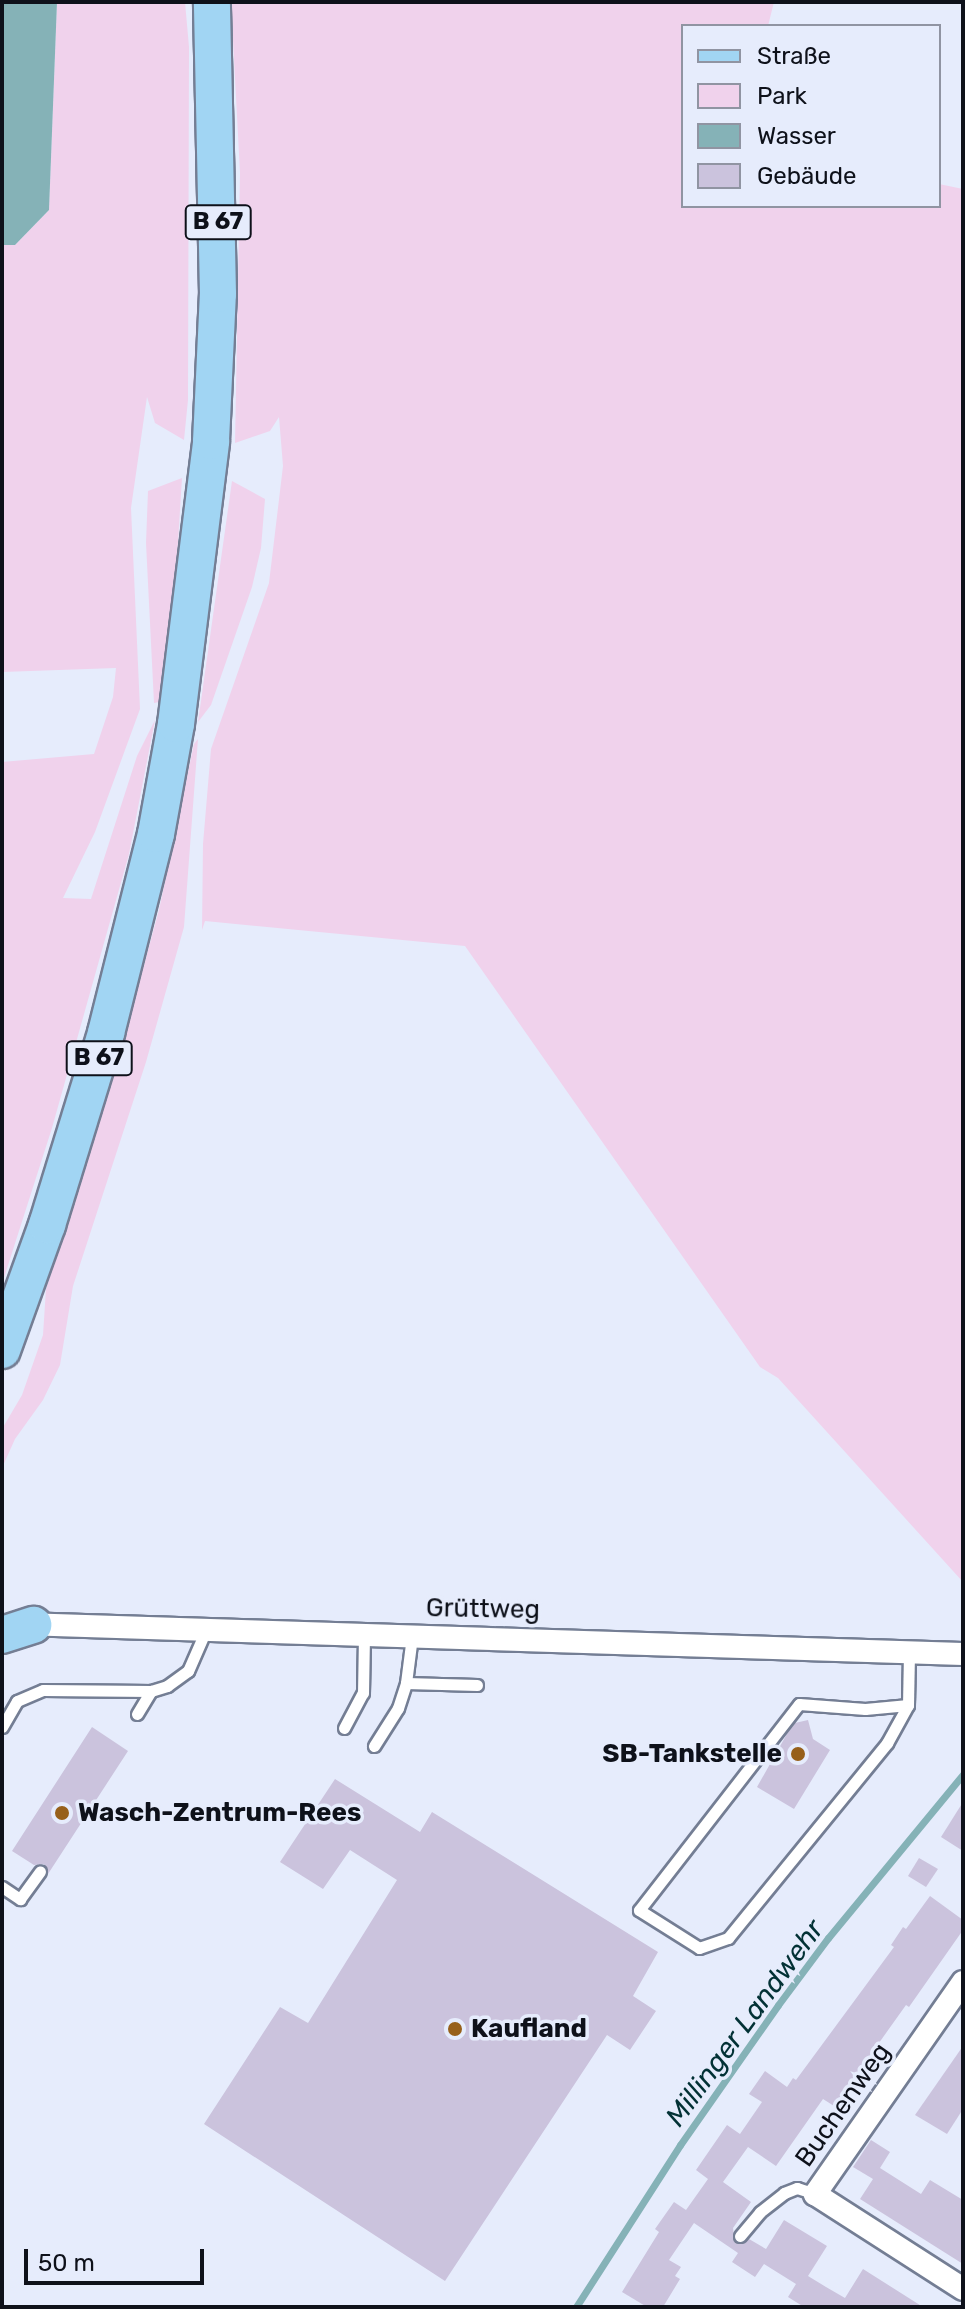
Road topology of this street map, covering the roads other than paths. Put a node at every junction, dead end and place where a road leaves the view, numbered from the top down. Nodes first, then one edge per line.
1 (212, 2) edge
2 (2, 1350) edge
3 (12, 1627) edge
4 (205, 1632) junction
5 (364, 1635) junction
6 (412, 1636) junction
7 (909, 1651) junction
8 (963, 1654) edge
9 (406, 1683) junction
10 (477, 1685) dead end
11 (151, 1691) junction
12 (908, 1705) junction
13 (137, 1714) dead end
14 (2, 1727) edge
15 (344, 1728) dead end
16 (374, 1746) dead end
17 (40, 1871) dead end
18 (2, 1887) edge
19 (963, 1982) edge
20 (815, 2194) junction
21 (740, 2236) dead end
22 (963, 2289) edge

1 - 2 main road, B 67
3 - 4 street, Grüttweg
4 - 5 street, Grüttweg
4 - 11 lane
5 - 6 street, Grüttweg
5 - 15 lane
6 - 7 street, Grüttweg
6 - 9 lane
7 - 8 street, Grüttweg
7 - 12 lane
9 - 10 lane
9 - 16 lane
11 - 13 lane
11 - 14 lane
12 - 12 lane
17 - 18 lane
19 - 20 street, Buchenweg
20 - 21 lane
20 - 22 street, Buchenweg

